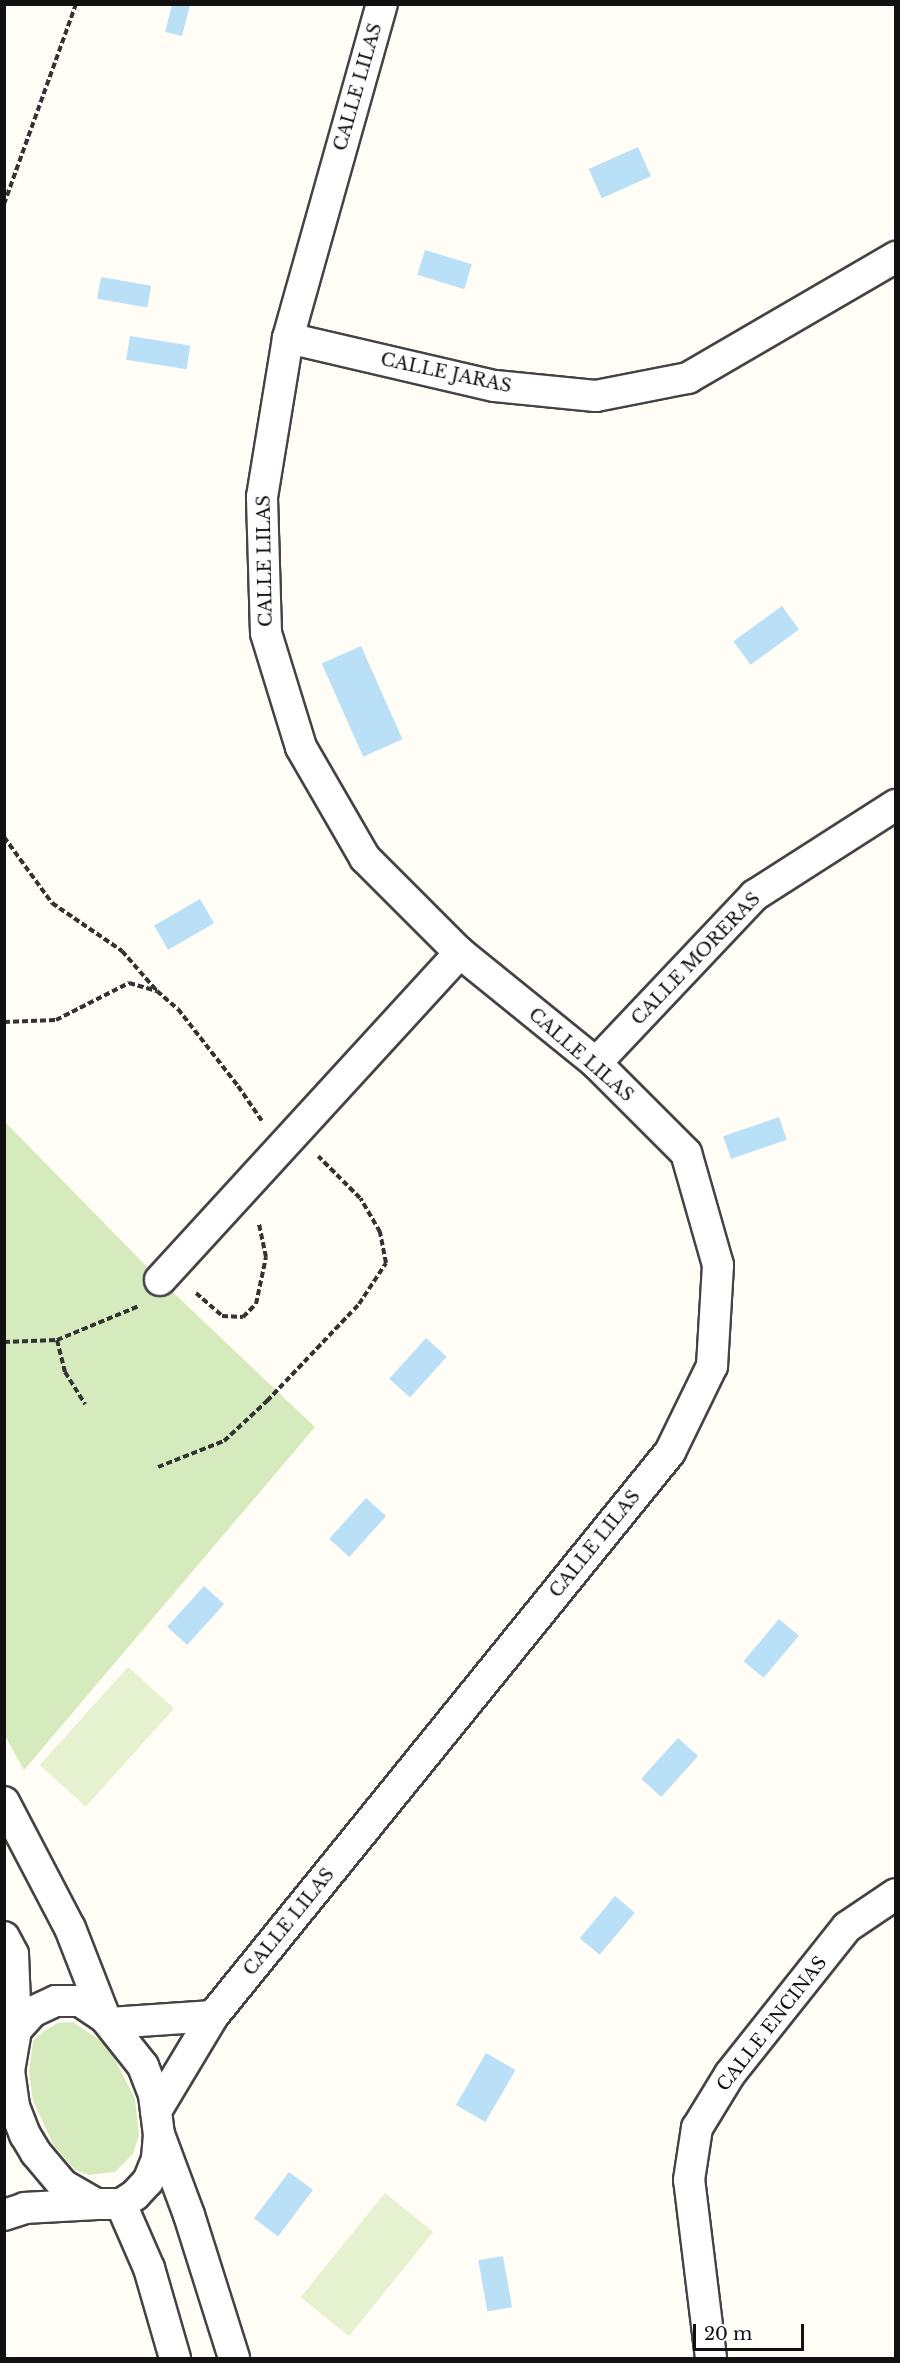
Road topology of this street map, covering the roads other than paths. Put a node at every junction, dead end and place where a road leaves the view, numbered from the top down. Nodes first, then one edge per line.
1 (382, 4) edge
2 (896, 257) edge
3 (288, 338) junction
4 (896, 805) edge
5 (460, 953) junction
6 (596, 1063) junction
7 (160, 1280) road end
8 (4, 1802) edge
9 (896, 1894) edge
10 (4, 1937) edge
11 (213, 2016) junction
12 (107, 2020) junction
13 (16, 2030) junction
14 (7, 2080) edge
15 (158, 2123) junction
16 (109, 2204) junction
17 (4, 2215) edge
18 (175, 2358) edge
19 (234, 2358) edge
20 (711, 2358) edge

1 - 3 street, CALLE LILAS
2 - 3 street, CALLE JARAS
3 - 5 street, CALLE LILAS
4 - 6 street, CALLE MORERAS
5 - 6 street, CALLE LILAS
5 - 7 street
6 - 11 street, CALLE LILAS
8 - 12 street
9 - 20 street, CALLE ENCINAS
10 - 13 street
11 - 12 street
11 - 15 street, CALLE LILAS
12 - 13 street
12 - 15 street
13 - 14 street
14 - 16 street
15 - 16 street
15 - 19 street
16 - 17 street
16 - 18 street

